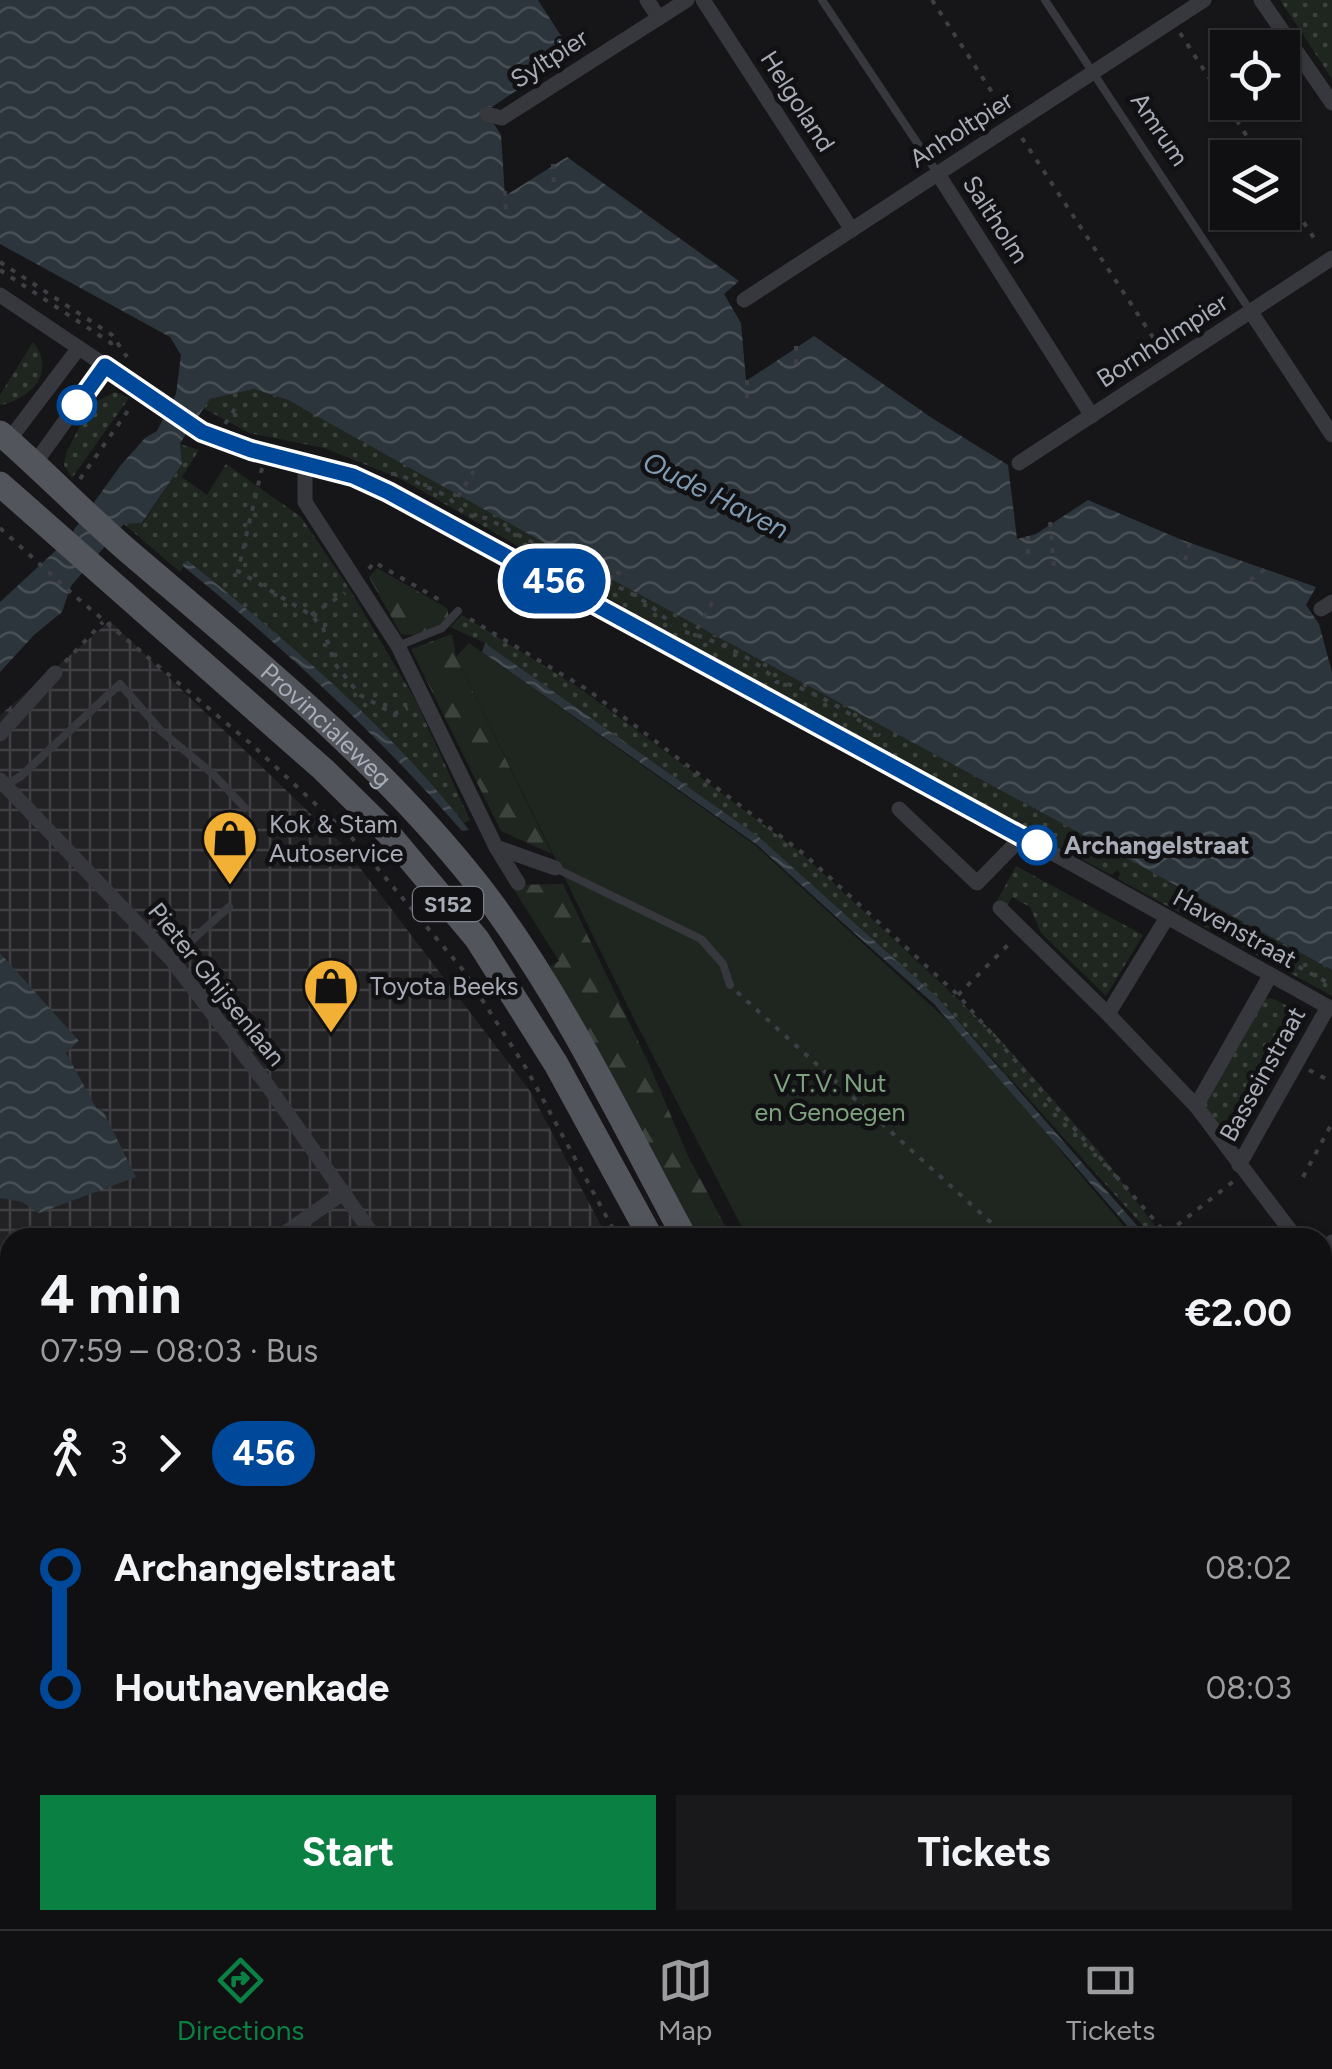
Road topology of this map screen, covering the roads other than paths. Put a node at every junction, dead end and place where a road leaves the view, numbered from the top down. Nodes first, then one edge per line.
1 (646, 0) edge
2 (687, 0) edge
3 (703, 0) edge
4 (822, 0) edge
5 (1045, 0) edge
6 (1204, 0) edge
7 (1261, 0) edge
8 (658, 18) junction
9 (1093, 74) junction
10 (1332, 103) edge
11 (488, 114) dead end
12 (938, 174) junction
13 (852, 230) junction
14 (1330, 260) edge
15 (0, 295) edge
16 (744, 300) dead end
17 (1252, 312) junction
18 (78, 349) junction
19 (105, 366) junction
20 (1092, 416) junction
21 (1332, 435) edge
22 (4, 436) edge
23 (35, 463) junction
24 (305, 463) junction
25 (1019, 463) dead end
26 (0, 480) edge
27 (458, 611) road end
28 (398, 646) junction
29 (55, 673) road end
30 (0, 734) edge
31 (3, 783) edge
32 (246, 808) dead end
33 (899, 808) dead end
34 (1022, 836) junction
35 (496, 848) junction
36 (555, 868) joint
37 (518, 882) dead end
38 (230, 907) dead end
39 (1000, 908) dead end
40 (1166, 919) junction
41 (171, 959) junction
42 (1270, 976) junction
43 (730, 985) road end
44 (1330, 1008) edge
45 (1108, 1014) junction
46 (1196, 1106) junction
47 (1242, 1168) junction
48 (344, 1192) junction
49 (292, 1228) edge
50 (369, 1228) edge
51 (646, 1228) edge
52 (680, 1228) edge
53 (1288, 1228) edge

1 - 8 street
2 - 8 street, Syltpier
3 - 13 street, Helgoland
4 - 12 lane, Saltholm
5 - 9 lane, Amrum
6 - 9 street, Anholtpier
7 - 10 street
8 - 11 street, Syltpier
9 - 12 street, Anholtpier
9 - 17 lane, Amrum
12 - 13 street, Anholtpier
12 - 20 street, Saltholm
13 - 16 street, Anholtpier
14 - 17 street, Bornholmpier
15 - 18 street, Havenstraat
17 - 20 street, Bornholmpier
17 - 21 street, Amrum
18 - 19 street, Havenstraat
18 - 22 street
19 - 23 street
19 - 24 street, Havenstraat
20 - 25 street, Bornholmpier
22 - 23 main road, Provincialeweg / S152
22 - 26 main road
23 - 26 main road
23 - 52 main road, Provincialeweg / S152
24 - 28 street
24 - 34 street, Havenstraat
26 - 51 main road, Provincialeweg / S152
27 - 28 lane
28 - 35 street
29 - 30 street
31 - 32 lane
31 - 41 street, Pieter Ghijsenlaan
33 - 34 street
34 - 40 street, Havenstraat
35 - 36 street
35 - 37 street
36 - 43 lane
38 - 41 lane
39 - 45 street
40 - 42 street, Havenstraat
40 - 45 street
41 - 48 street, Pieter Ghijsenlaan
42 - 44 street, Havenstraat
42 - 46 street
44 - 47 street, Basseinstraat
45 - 46 street
46 - 47 street
47 - 53 street
48 - 49 street
48 - 50 street, Pieter Ghijsenlaan

